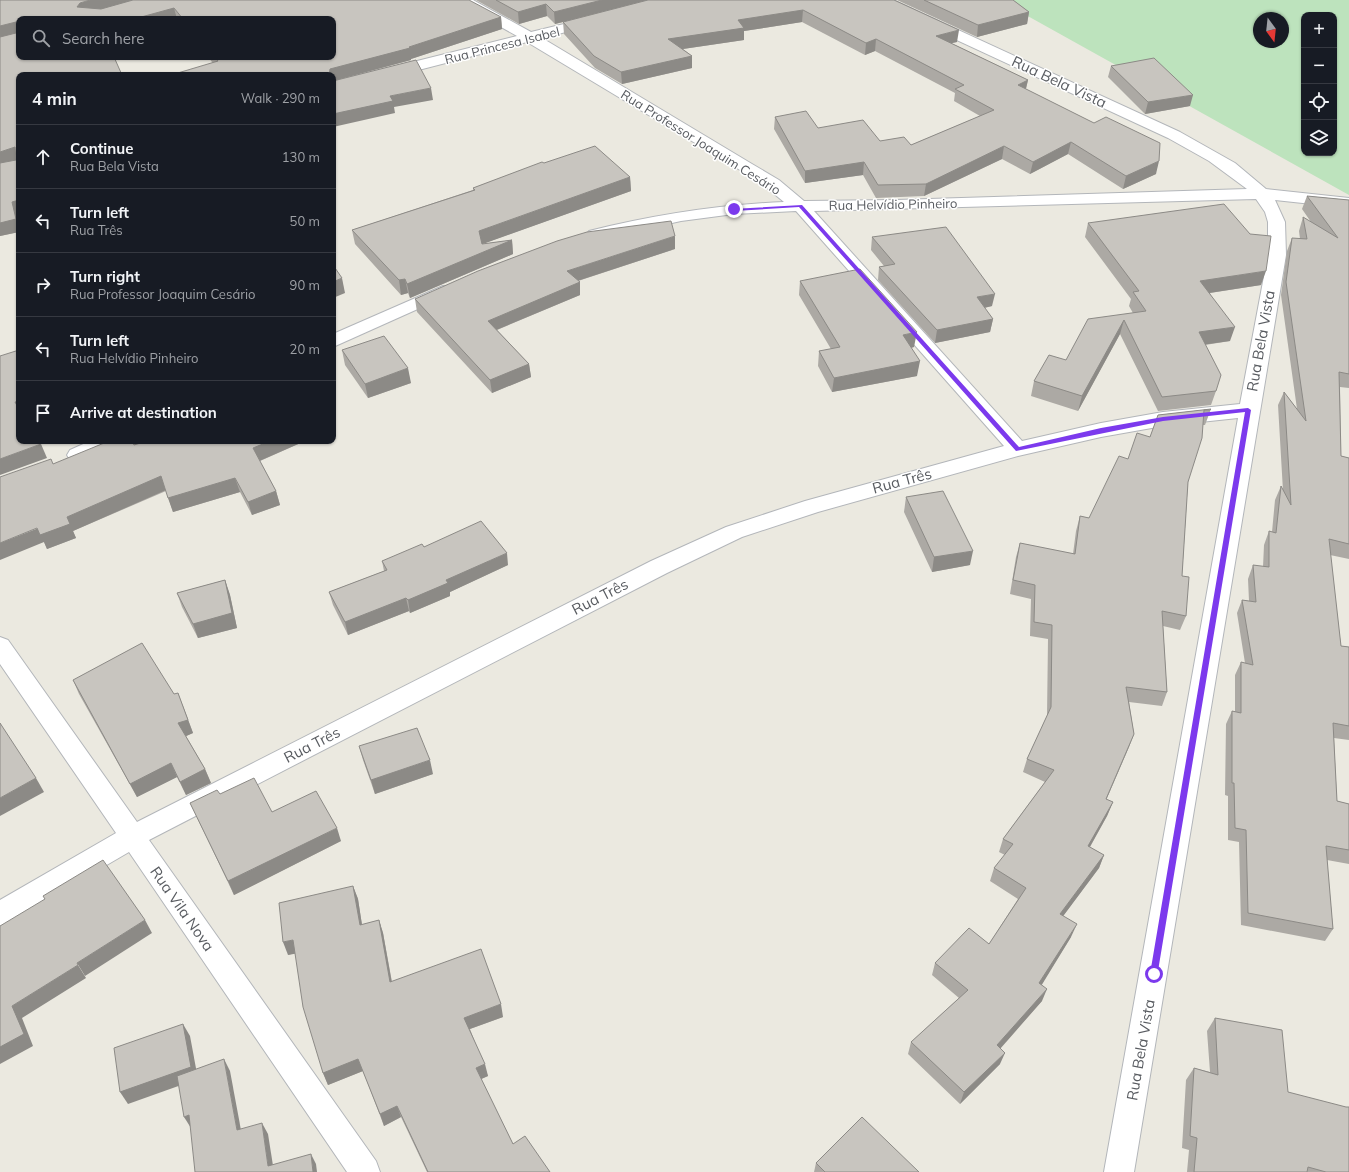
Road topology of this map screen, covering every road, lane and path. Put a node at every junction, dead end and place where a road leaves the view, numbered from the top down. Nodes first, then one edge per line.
1 (463, 0) edge
2 (882, 0) edge
3 (605, 18) edge
4 (531, 38) junction
5 (336, 86) edge
6 (1261, 194) junction
7 (1349, 203) edge
8 (800, 206) junction
9 (578, 239) edge
10 (458, 285) edge
11 (336, 340) edge
12 (1248, 410) junction
13 (101, 444) edge
14 (1018, 449) junction
15 (58, 463) edge
16 (0, 646) edge
17 (132, 837) junction
18 (0, 914) edge
19 (1117, 1168) edge
20 (365, 1172) edge

1 - 4 street, Rua Professor Joaquim Cesário
2 - 6 street, Rua Bela Vista
3 - 4 street, Rua Princesa Isabel
4 - 5 street, Rua Princesa Isabel
4 - 8 street, Rua Professor Joaquim Cesário
6 - 7 street, Rua Helvídio Pinheiro
6 - 8 street, Rua Helvídio Pinheiro
6 - 12 street, Rua Bela Vista
8 - 9 street, Rua Helvídio Pinheiro
8 - 14 street, Rua Professor Joaquim Cesário
10 - 11 street
12 - 14 street, Rua Três
12 - 19 street, Rua Bela Vista
13 - 15 street
14 - 17 street, Rua Três
16 - 17 street, Rua Vila Nova
17 - 18 street, Rua Três
17 - 20 street, Rua Vila Nova

